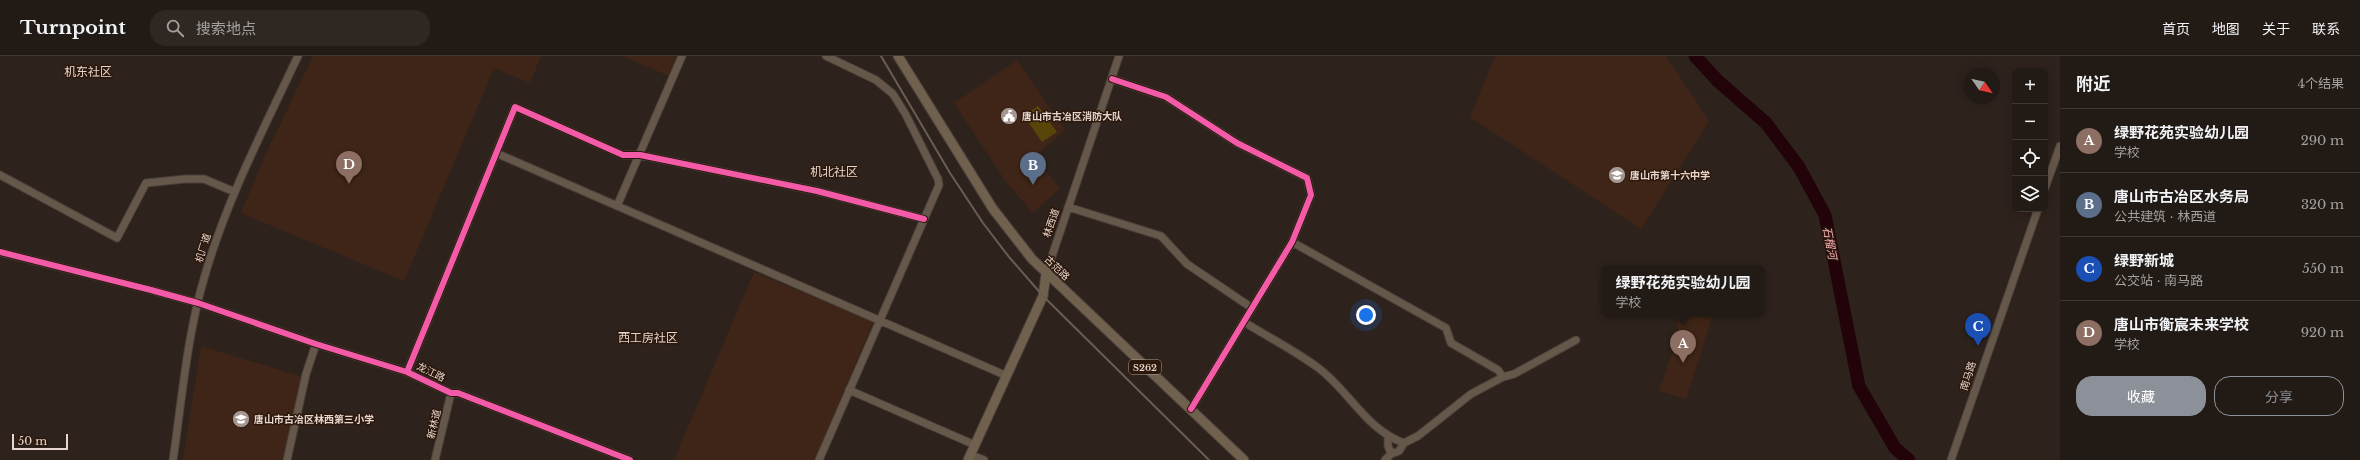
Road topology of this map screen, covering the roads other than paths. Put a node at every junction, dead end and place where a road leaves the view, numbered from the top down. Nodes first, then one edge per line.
1 (298, 56) edge
2 (682, 56) edge
3 (826, 56) edge
4 (898, 56) edge
5 (1120, 56) edge
6 (1112, 79) junction
7 (2060, 146) edge
8 (496, 153) junction
9 (640, 155) junction
10 (0, 175) edge
11 (2048, 180) edge
12 (235, 192) junction
13 (617, 206) junction
14 (1068, 207) junction
15 (2037, 212) edge
16 (924, 219) junction
17 (1292, 242) junction
18 (0, 252) edge
19 (1046, 274) junction
20 (198, 303) junction
21 (1252, 308) junction
22 (879, 320) junction
23 (1244, 322) junction
24 (1576, 340) dead end
25 (316, 344) junction
26 (407, 372) junction
27 (1007, 376) junction
28 (1503, 377) junction
29 (849, 390) junction
30 (451, 393) junction
31 (1191, 409) junction
32 (1388, 437) junction
33 (1404, 443) junction
34 (975, 445) junction
35 (1391, 454) junction
36 (970, 457) edge
37 (173, 460) edge
38 (287, 460) edge
39 (435, 460) edge
40 (630, 460) edge
41 (819, 460) edge
42 (984, 460) edge
43 (1244, 460) edge
44 (1385, 460) edge
45 (1951, 460) edge

1 - 12 street, 机厂道
2 - 9 street
3 - 16 street
4 - 19 main road, 古范路 / S262
5 - 6 street, 林西道
6 - 14 street, 林西道
6 - 17 street
7 - 11 street
8 - 9 street
8 - 13 street
8 - 26 street
9 - 13 street
9 - 16 street
10 - 12 street
12 - 20 street, 机厂道
13 - 22 street
14 - 19 street, 林西道
14 - 21 street
15 - 45 street, 南马路
16 - 22 street
17 - 21 street
17 - 28 street
18 - 20 street, 龙江路
19 - 27 main road, 林西道
19 - 31 main road, 古范路 / S262
20 - 25 street, 龙江路
20 - 37 street, 机厂道
21 - 23 street
22 - 27 street
22 - 29 street
23 - 31 street
23 - 32 street
24 - 28 street
25 - 26 street, 龙江路
25 - 38 street
26 - 30 street, 龙江路
27 - 34 main road, 林西道
28 - 33 street
29 - 34 street
29 - 41 street
30 - 39 street, 新林道
30 - 40 street, 龙江路
31 - 43 main road, 古范路 / S262
32 - 33 street
32 - 35 street
33 - 35 street
34 - 36 main road, 林西道
35 - 44 street
36 - 42 street

